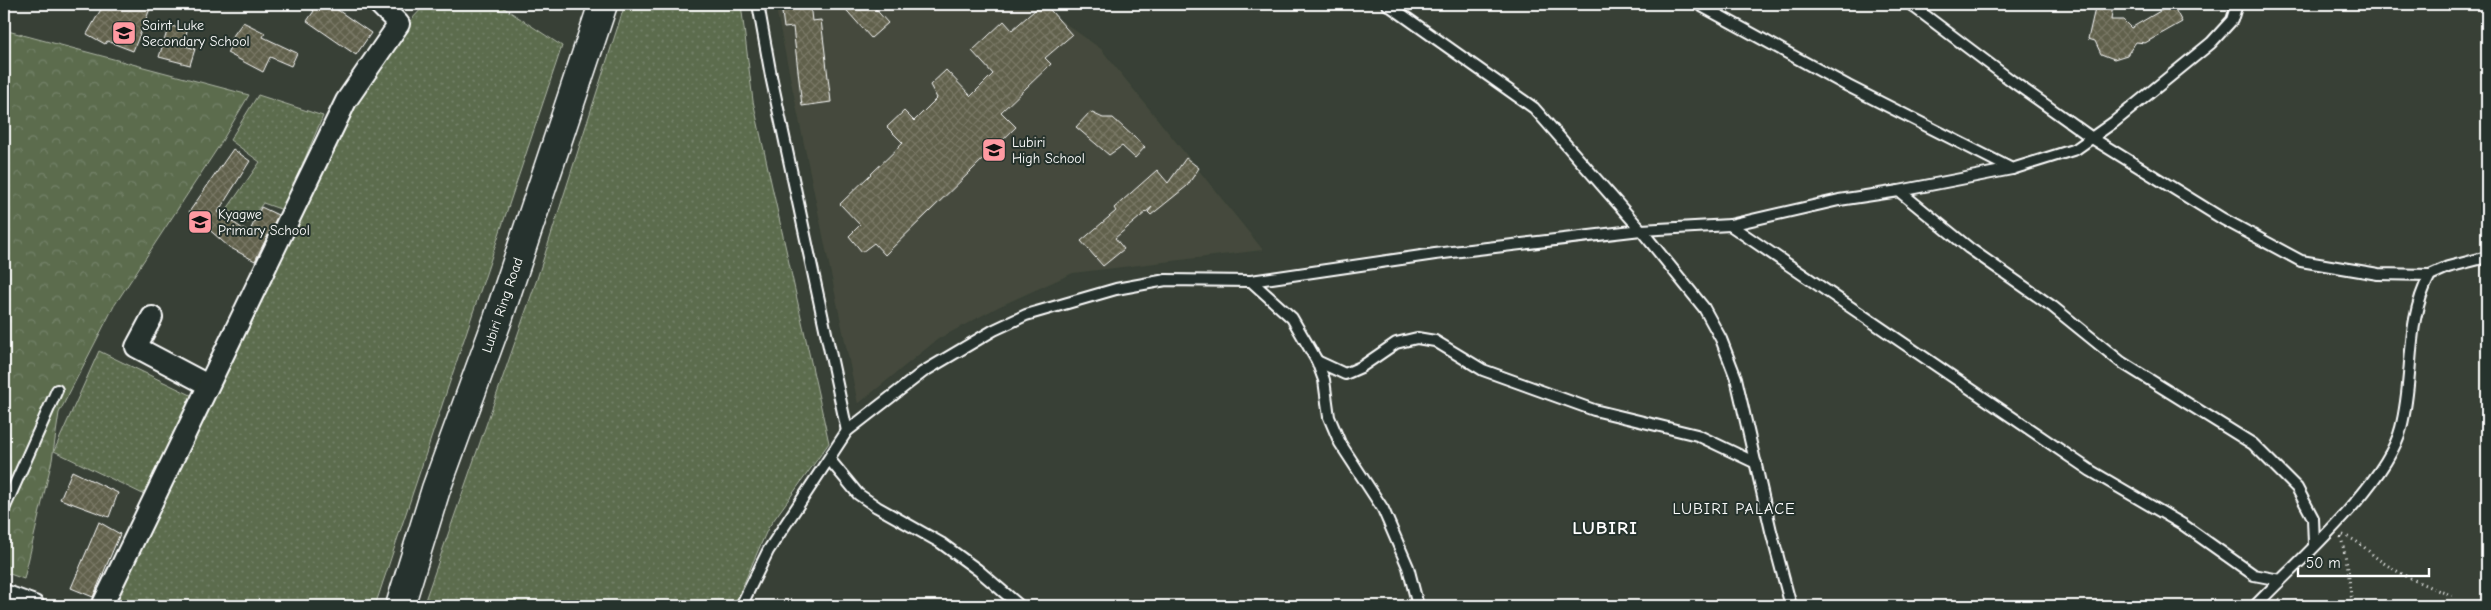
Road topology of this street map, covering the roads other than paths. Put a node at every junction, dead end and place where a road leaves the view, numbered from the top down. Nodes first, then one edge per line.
1 (379, 4) edge
2 (603, 4) edge
3 (758, 4) edge
4 (1387, 4) edge
5 (1698, 4) edge
6 (1910, 4) edge
7 (2237, 4) edge
8 (2092, 138) junction
9 (2012, 169) junction
10 (1899, 191) junction
11 (1730, 225) junction
12 (1641, 230) junction
13 (2487, 256) edge
14 (2430, 275) junction
15 (1252, 281) junction
16 (152, 318) dead end
17 (1317, 361) junction
18 (208, 385) junction
19 (57, 390) dead end
20 (847, 431) junction
21 (830, 460) junction
22 (1756, 464) junction
23 (4, 509) edge
24 (2314, 544) junction
25 (2280, 580) junction
26 (4, 595) edge
27 (34, 606) edge
28 (102, 606) edge
29 (400, 606) edge
30 (741, 606) edge
31 (1020, 606) edge
32 (1418, 606) edge
33 (1792, 606) edge
34 (2254, 606) edge

1 - 18 street
2 - 29 main road, Lubiri Ring Road
3 - 20 lane
4 - 12 lane
5 - 9 lane
6 - 8 lane
7 - 8 lane
8 - 9 lane
8 - 14 lane
9 - 10 lane
10 - 11 lane
10 - 24 lane
11 - 12 lane
11 - 25 lane
12 - 15 lane
12 - 22 lane
13 - 14 lane
14 - 24 lane
15 - 17 lane
15 - 20 lane
16 - 18 street
17 - 22 lane
17 - 32 lane
18 - 28 street
19 - 23 lane
20 - 21 lane
21 - 30 lane
21 - 31 lane
22 - 33 lane
24 - 25 lane
25 - 34 lane
26 - 27 street

